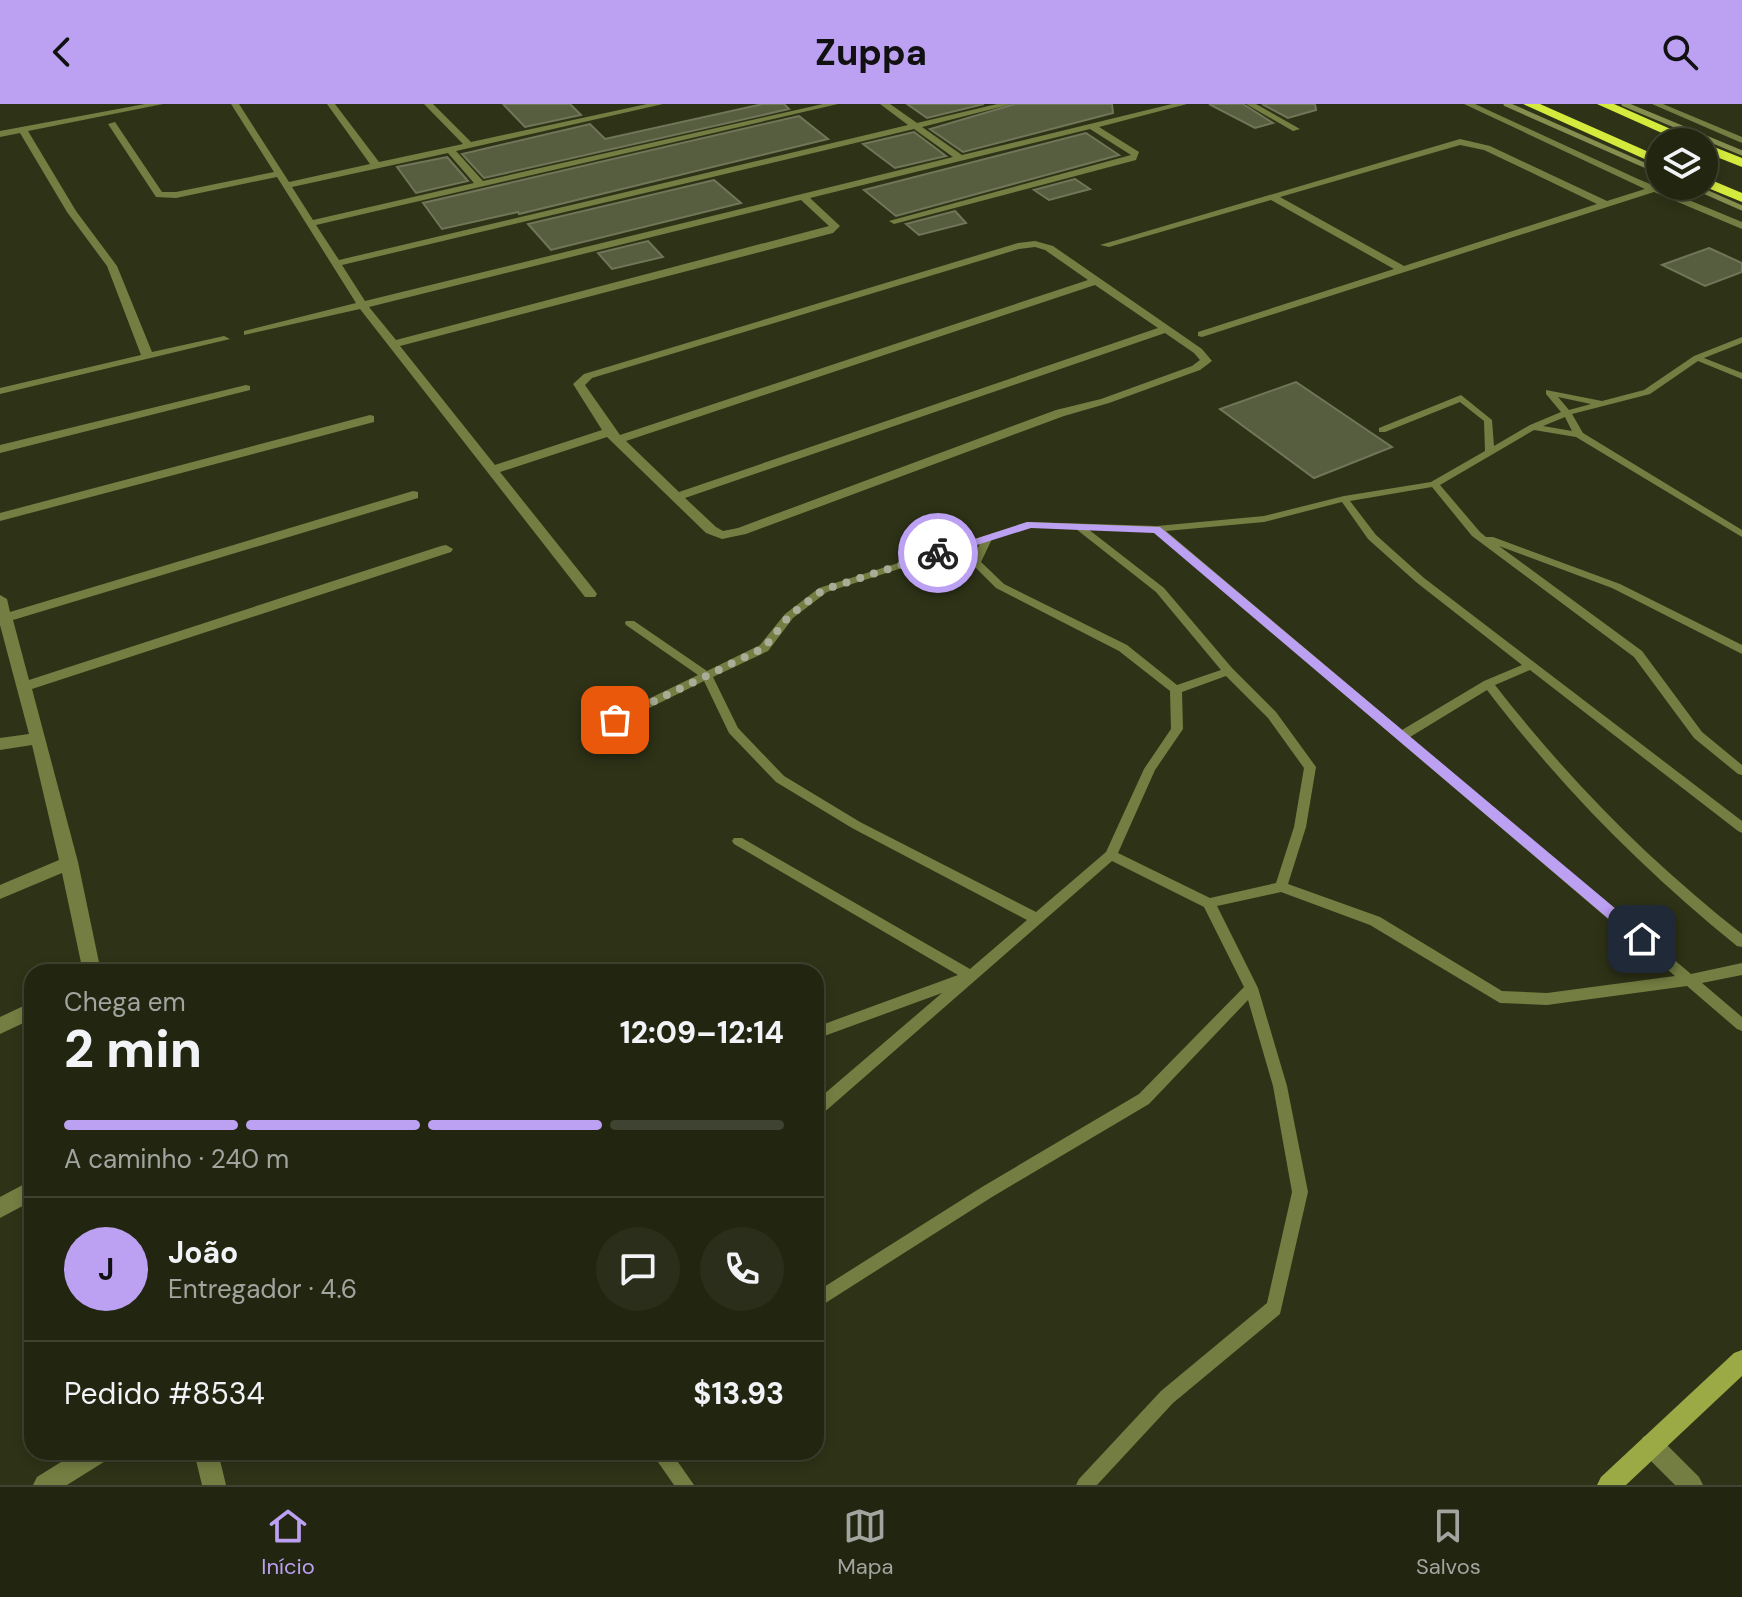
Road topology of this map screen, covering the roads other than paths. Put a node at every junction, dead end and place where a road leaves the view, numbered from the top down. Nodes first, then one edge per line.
1 (159, 104) edge
2 (235, 104) edge
3 (331, 104) edge
4 (428, 104) edge
5 (659, 104) edge
6 (834, 104) edge
7 (884, 104) edge
8 (1008, 104) edge
9 (1183, 104) edge
10 (1250, 104) edge
11 (1468, 104) edge
12 (1529, 104) edge
13 (1603, 104) edge
14 (1656, 104) edge
15 (112, 124) dead end
16 (915, 126) junction
17 (1091, 126) junction
18 (1660, 128) edge
19 (1296, 129) dead end
20 (23, 130) junction
21 (0, 134) edge
22 (1742, 140) edge
23 (469, 145) junction
24 (450, 149) junction
25 (1718, 153) edge
26 (1646, 156) edge
27 (960, 158) junction
28 (1742, 163) edge
29 (376, 165) junction
30 (278, 174) junction
31 (480, 184) junction
32 (286, 185) junction
33 (1646, 185) edge
34 (1718, 187) edge
35 (1646, 191) edge
36 (1271, 196) junction
37 (803, 197) junction
38 (1742, 198) edge
39 (1680, 200) edge
40 (1605, 204) junction
41 (894, 221) dead end
42 (311, 223) junction
43 (1742, 226) edge
44 (1105, 245) dead end
45 (335, 264) junction
46 (1402, 269) junction
47 (1096, 281) junction
48 (363, 306) junction
49 (1166, 329) junction
50 (248, 333) dead end
51 (1202, 334) dead end
52 (224, 339) dead end
53 (1742, 340) edge
54 (393, 344) junction
55 (148, 357) junction
56 (1697, 358) junction
57 (1742, 376) edge
58 (246, 388) dead end
59 (0, 391) edge
60 (1603, 404) junction
61 (1567, 413) junction
62 (370, 419) dead end
63 (1533, 427) junction
64 (1382, 430) dead end
65 (1579, 435) junction
66 (614, 436) junction
67 (0, 449) edge
68 (1490, 452) junction
69 (493, 470) junction
70 (1434, 484) junction
71 (413, 495) dead end
72 (677, 497) junction
73 (1344, 499) junction
74 (0, 517) edge
75 (1080, 528) junction
76 (1157, 529) junction
77 (1476, 534) junction
78 (1742, 534) edge
79 (988, 537) junction
80 (446, 549) dead end
81 (590, 594) dead end
82 (0, 599) edge
83 (5, 618) junction
84 (630, 623) dead end
85 (1742, 650) edge
86 (1529, 666) junction
87 (1228, 671) junction
88 (708, 677) junction
89 (1488, 684) junction
90 (23, 687) junction
91 (1176, 690) junction
92 (615, 720) dead end
93 (1402, 736) junction
94 (36, 739) junction
95 (0, 744) edge
96 (1742, 771) edge
97 (1742, 828) edge
98 (738, 841) dead end
99 (1111, 855) junction
100 (70, 862) junction
101 (1281, 887) junction
102 (0, 892) edge
103 (1209, 903) junction
104 (1037, 919) junction
105 (1742, 942) edge
106 (90, 964) edge
107 (1742, 969) edge
108 (971, 976) junction
109 (1690, 980) junction
110 (1251, 988) junction
111 (24, 1014) edge
112 (1742, 1025) edge
113 (0, 1026) edge
114 (824, 1030) edge
115 (824, 1103) edge
116 (24, 1194) edge
117 (0, 1208) edge
118 (824, 1296) edge
119 (1742, 1361) edge
120 (1651, 1445) junction
121 (86, 1460) edge
122 (208, 1460) edge
123 (666, 1460) edge
124 (45, 1485) edge
125 (214, 1485) edge
126 (685, 1485) edge
127 (1085, 1485) edge
128 (1609, 1485) edge
129 (1691, 1485) edge

1 - 20 street
2 - 30 street
3 - 29 street
4 - 23 street
5 - 23 street
6 - 31 street
7 - 16 street
8 - 16 street
9 - 17 street
10 - 19 street
11 - 33 street
12 - 26 highway
13 - 18 highway
14 - 22 street
15 - 30 street
16 - 27 street
16 - 45 street
17 - 27 street
17 - 41 street
20 - 21 street
20 - 55 street
23 - 24 street
24 - 29 street
24 - 31 street
25 - 28 highway
27 - 37 street
29 - 32 street
30 - 32 street
31 - 42 street
32 - 42 street
34 - 38 highway
35 - 40 street
36 - 40 street
36 - 44 street
36 - 46 street
37 - 48 street
37 - 54 street
39 - 43 street
40 - 46 street
42 - 45 street
45 - 48 street
46 - 51 street
47 - 49 street
47 - 66 street
47 - 66 street
48 - 50 street
48 - 54 street
49 - 72 street
49 - 72 street
52 - 55 street
53 - 56 lane
54 - 69 street
55 - 59 street
56 - 57 lane
56 - 60 lane
58 - 67 street
60 - 61 lane
60 - 61 lane
61 - 63 lane
61 - 65 lane
62 - 74 street
63 - 65 lane
63 - 68 lane
64 - 68 lane
65 - 78 lane
66 - 69 street
66 - 72 street
68 - 70 lane
69 - 81 street
70 - 73 lane
70 - 77 lane
71 - 83 street
73 - 76 lane
73 - 86 lane
75 - 76 lane
75 - 79 lane
75 - 87 lane
76 - 93 lane
77 - 85 lane
77 - 96 lane
79 - 88 lane
79 - 91 lane
80 - 90 street
82 - 83 street
83 - 90 street
84 - 88 lane
86 - 89 lane
86 - 97 lane
87 - 91 lane
87 - 101 lane
88 - 92 lane
88 - 104 lane
89 - 93 lane
89 - 105 lane
90 - 94 street
91 - 99 lane
93 - 109 lane
94 - 95 street
94 - 100 street
98 - 108 lane
99 - 103 lane
99 - 104 lane
100 - 102 street
100 - 106 street
101 - 103 lane
101 - 109 lane
103 - 110 lane
104 - 108 lane
107 - 109 lane
108 - 114 lane
108 - 115 lane
109 - 112 lane
110 - 118 lane
110 - 127 lane
111 - 113 street
116 - 117 street
119 - 120 street
120 - 128 street
120 - 129 street
121 - 124 street
122 - 125 street
123 - 126 lane

